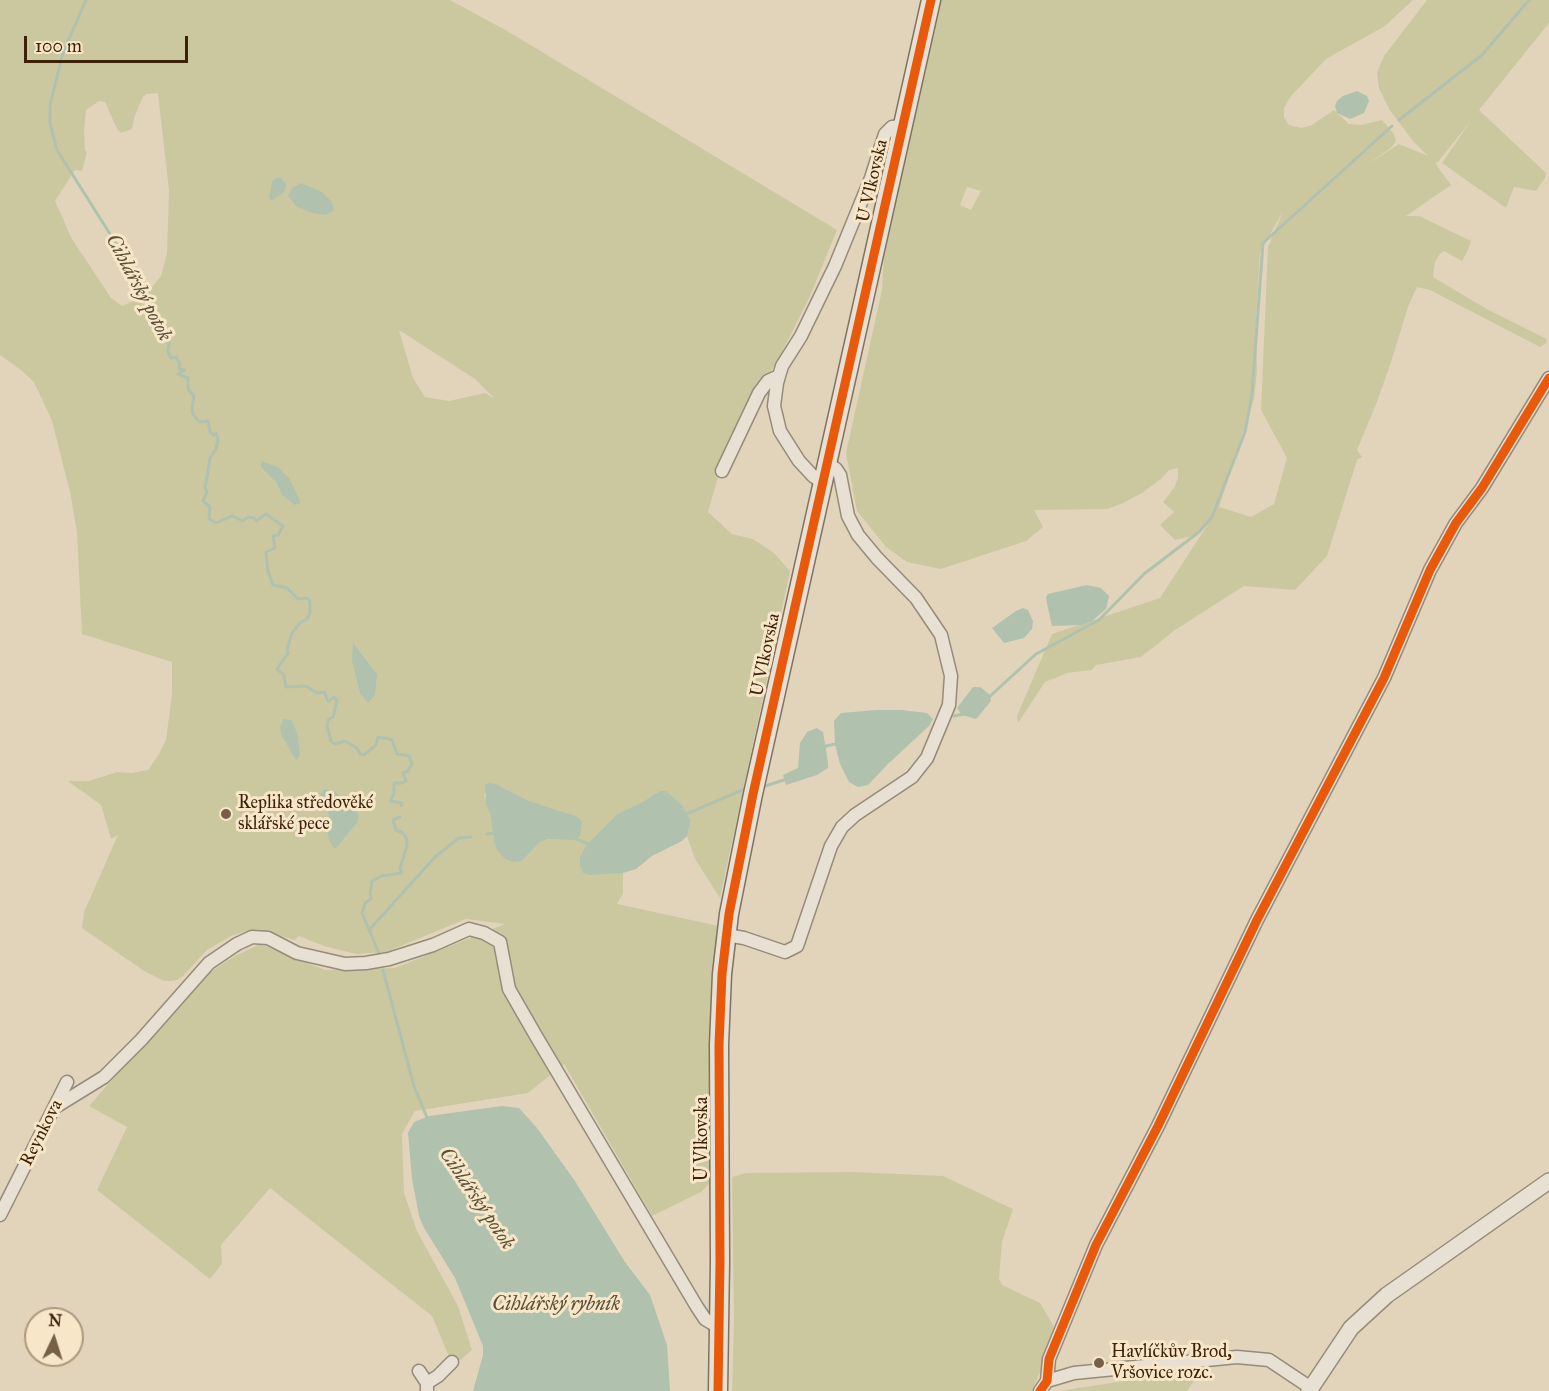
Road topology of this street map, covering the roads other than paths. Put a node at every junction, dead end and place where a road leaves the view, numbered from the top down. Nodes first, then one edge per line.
1 (931, 0) edge
2 (902, 126) junction
3 (779, 376) junction
4 (1549, 378) edge
5 (827, 463) junction
6 (722, 471) dead end
7 (822, 482) junction
8 (726, 935) junction
9 (68, 1082) dead end
10 (57, 1106) junction
11 (1549, 1181) edge
12 (0, 1215) edge
13 (720, 1328) junction
14 (452, 1362) dead end
15 (419, 1371) dead end
16 (1047, 1381) junction
17 (427, 1387) edge
18 (1310, 1389) edge
19 (718, 1391) edge
20 (1040, 1391) edge

1 - 2 main road, U Vlkovska
2 - 3 street
2 - 5 main road, U Vlkovska
3 - 6 street
3 - 7 street
4 - 16 street
5 - 7 main road, U Vlkovska
5 - 8 street
7 - 8 main road, U Vlkovska
8 - 13 main road, U Vlkovska
9 - 10 street, Reynkova
10 - 12 street, Reynkova
10 - 13 street
11 - 18 street
13 - 19 main road, U Vlkovska
14 - 17 street
15 - 17 street
16 - 18 street
16 - 20 street

